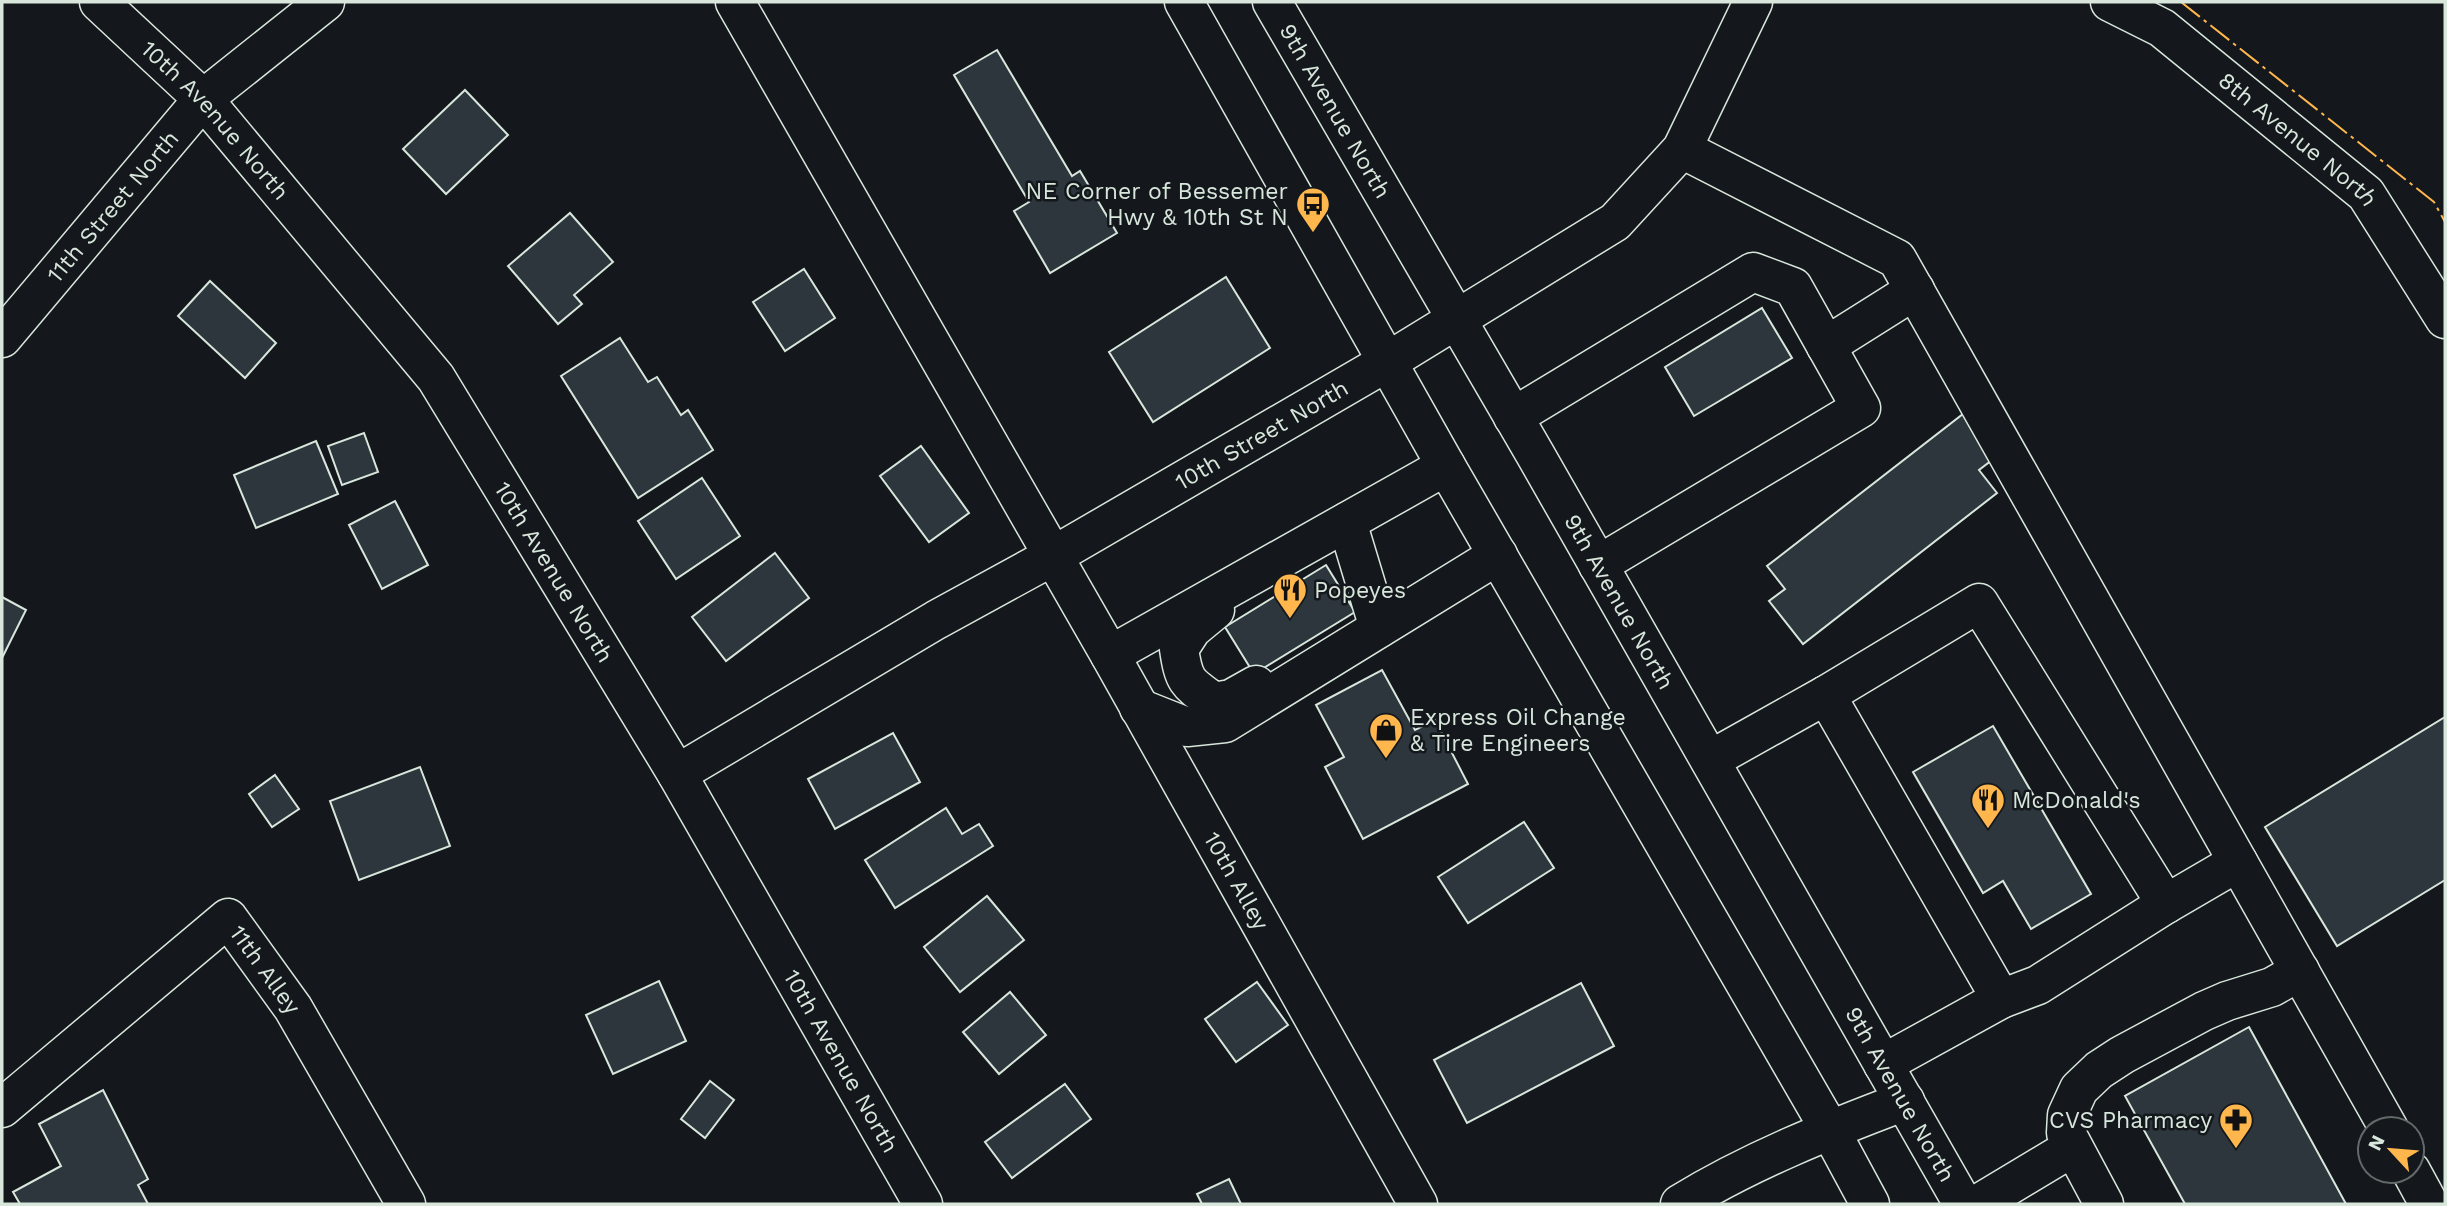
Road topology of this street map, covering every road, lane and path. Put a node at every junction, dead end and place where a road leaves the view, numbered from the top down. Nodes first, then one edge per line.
1 (99, 2) edge
2 (324, 2) edge
3 (735, 2) edge
4 (1184, 2) edge
5 (1272, 2) edge
6 (1753, 2) edge
7 (2110, 2) edge
8 (203, 99) junction
9 (1682, 149) junction
10 (1915, 290) junction
11 (1457, 317) junction
12 (2445, 319) edge
13 (2, 338) edge
14 (1826, 346) junction
15 (1387, 362) junction
16 (1513, 416) junction
17 (1446, 466) junction
18 (1347, 522) junction
19 (1498, 555) junction
20 (1053, 556) junction
21 (1598, 565) junction
22 (1226, 590) junction
23 (1371, 633) junction
24 (1110, 655) junction
25 (1826, 695) junction
26 (1139, 708) junction
27 (1710, 760) junction
28 (677, 774) junction
29 (2238, 862) junction
30 (2166, 904) junction
31 (2300, 971) junction
32 (2001, 999) junction
33 (1883, 1064) junction
34 (1905, 1101) junction
35 (2, 1108) edge
36 (2381, 1115) edge
37 (1830, 1130) junction
38 (2073, 1147) junction
39 (2419, 1185) edge
40 (406, 1204) edge
41 (923, 1204) edge
42 (1418, 1204) edge
43 (1680, 1204) edge
44 (1870, 1204) edge
45 (1963, 1204) edge
46 (1978, 1204) edge
47 (2105, 1204) edge
48 (2429, 1204) edge

1 - 8 street, 10th Avenue North
2 - 8 street, 11th Street North
3 - 20 street, 10th Alley
4 - 15 street
5 - 11 street, 9th Avenue North
6 - 9 street, 10th Street North
7 - 12 street, 8th Avenue North
8 - 13 street, 11th Street North
8 - 28 street, 10th Avenue North
9 - 10 street
9 - 11 street, 10th Street North
10 - 14 street
10 - 29 street
11 - 15 street, 10th Street North
11 - 16 street, 9th Avenue North
14 - 16 street
14 - 21 street
15 - 17 street
15 - 20 street, 10th Street North
16 - 21 street, 9th Avenue North
17 - 18 street
17 - 19 street
18 - 22 street
18 - 23 street
19 - 23 street
19 - 37 street
20 - 24 street, 10th Alley
20 - 28 street, 10th Street North
21 - 27 street, 9th Avenue North
22 - 23 street
22 - 24 street
23 - 26 street
24 - 26 street, 10th Alley
25 - 27 street
25 - 30 street
25 - 32 street
26 - 42 street, 10th Alley
27 - 33 street, 9th Avenue North
28 - 41 street, 10th Avenue North
29 - 30 street
29 - 31 street
30 - 32 street
31 - 36 street
31 - 38 street
32 - 33 street
33 - 34 street, 9th Avenue North
34 - 37 street
34 - 45 street, 9th Avenue North
35 - 40 street, 11th Alley
37 - 43 street
37 - 44 street
38 - 46 street
38 - 47 street
39 - 48 street

